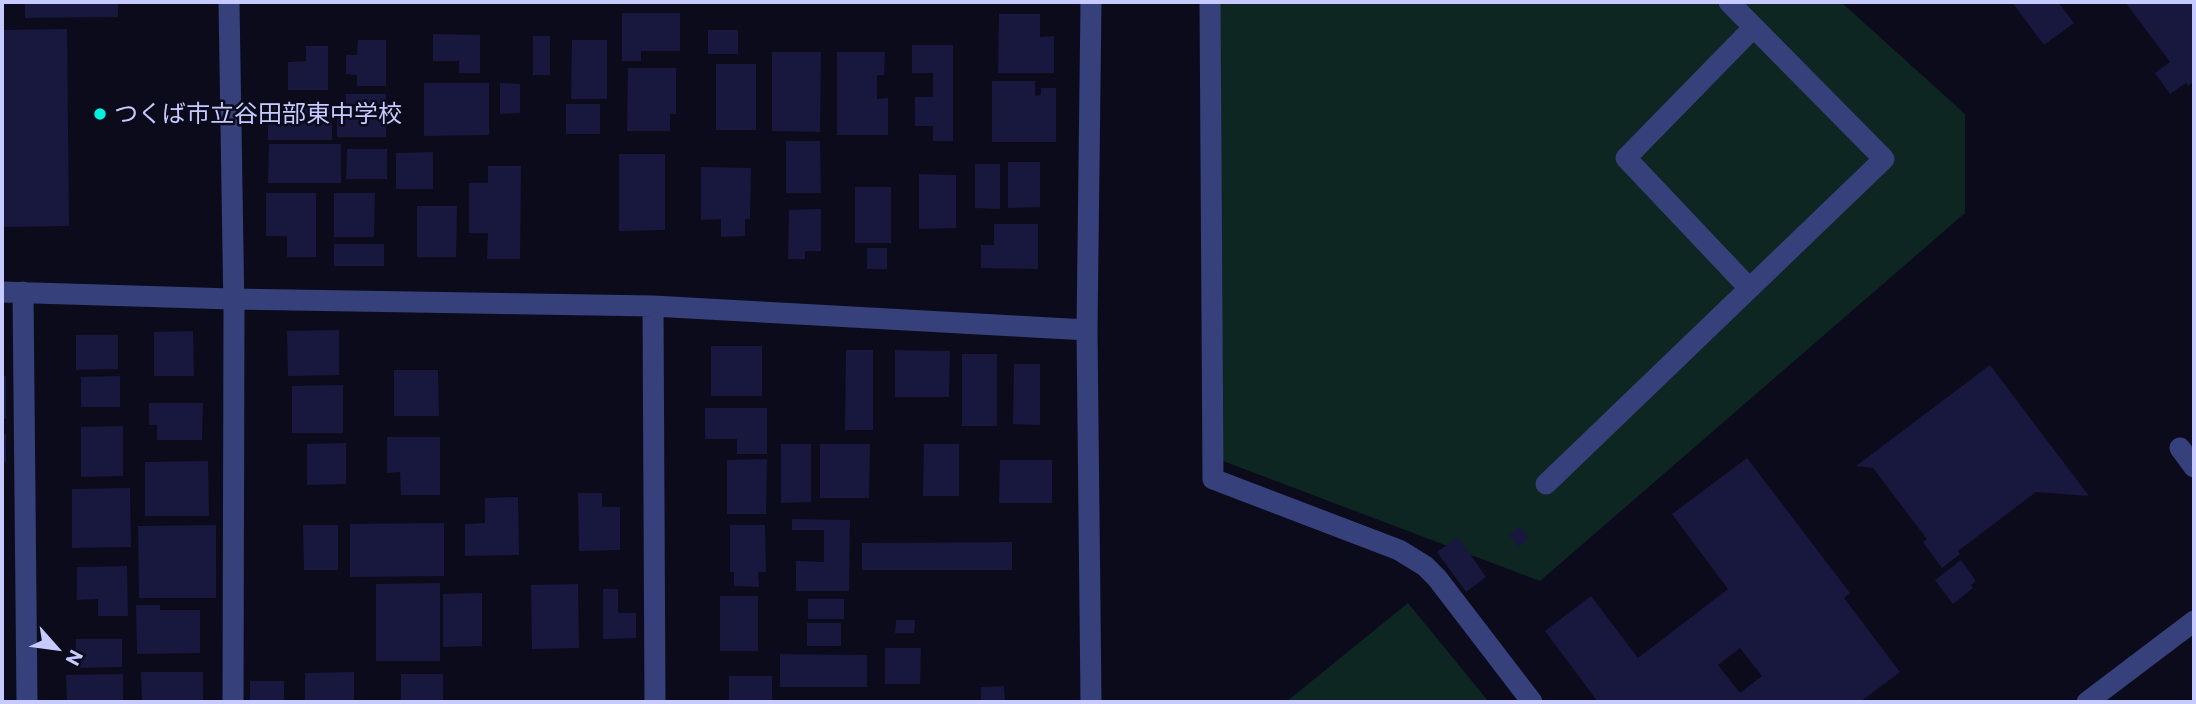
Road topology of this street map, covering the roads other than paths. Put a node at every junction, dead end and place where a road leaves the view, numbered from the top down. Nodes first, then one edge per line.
1 (229, 2) edge
2 (1091, 2) edge
3 (1210, 2) edge
4 (1729, 2) edge
5 (1754, 27) junction
6 (1749, 288) junction
7 (12, 292) edge
8 (232, 299) junction
9 (653, 306) junction
10 (1087, 330) junction
11 (2180, 448) dead end
12 (2194, 467) edge
13 (1546, 484) dead end
14 (2194, 621) edge
15 (27, 702) edge
16 (233, 702) edge
17 (655, 702) edge
18 (1091, 702) edge
19 (1532, 702) edge
20 (2087, 702) edge

1 - 8 street
2 - 10 street
3 - 19 street
4 - 5 street
5 - 6 street
5 - 6 street
6 - 13 street
7 - 8 street
7 - 15 street
8 - 9 street
8 - 16 street
9 - 10 street
9 - 17 street
10 - 18 street
11 - 12 street
14 - 20 street

